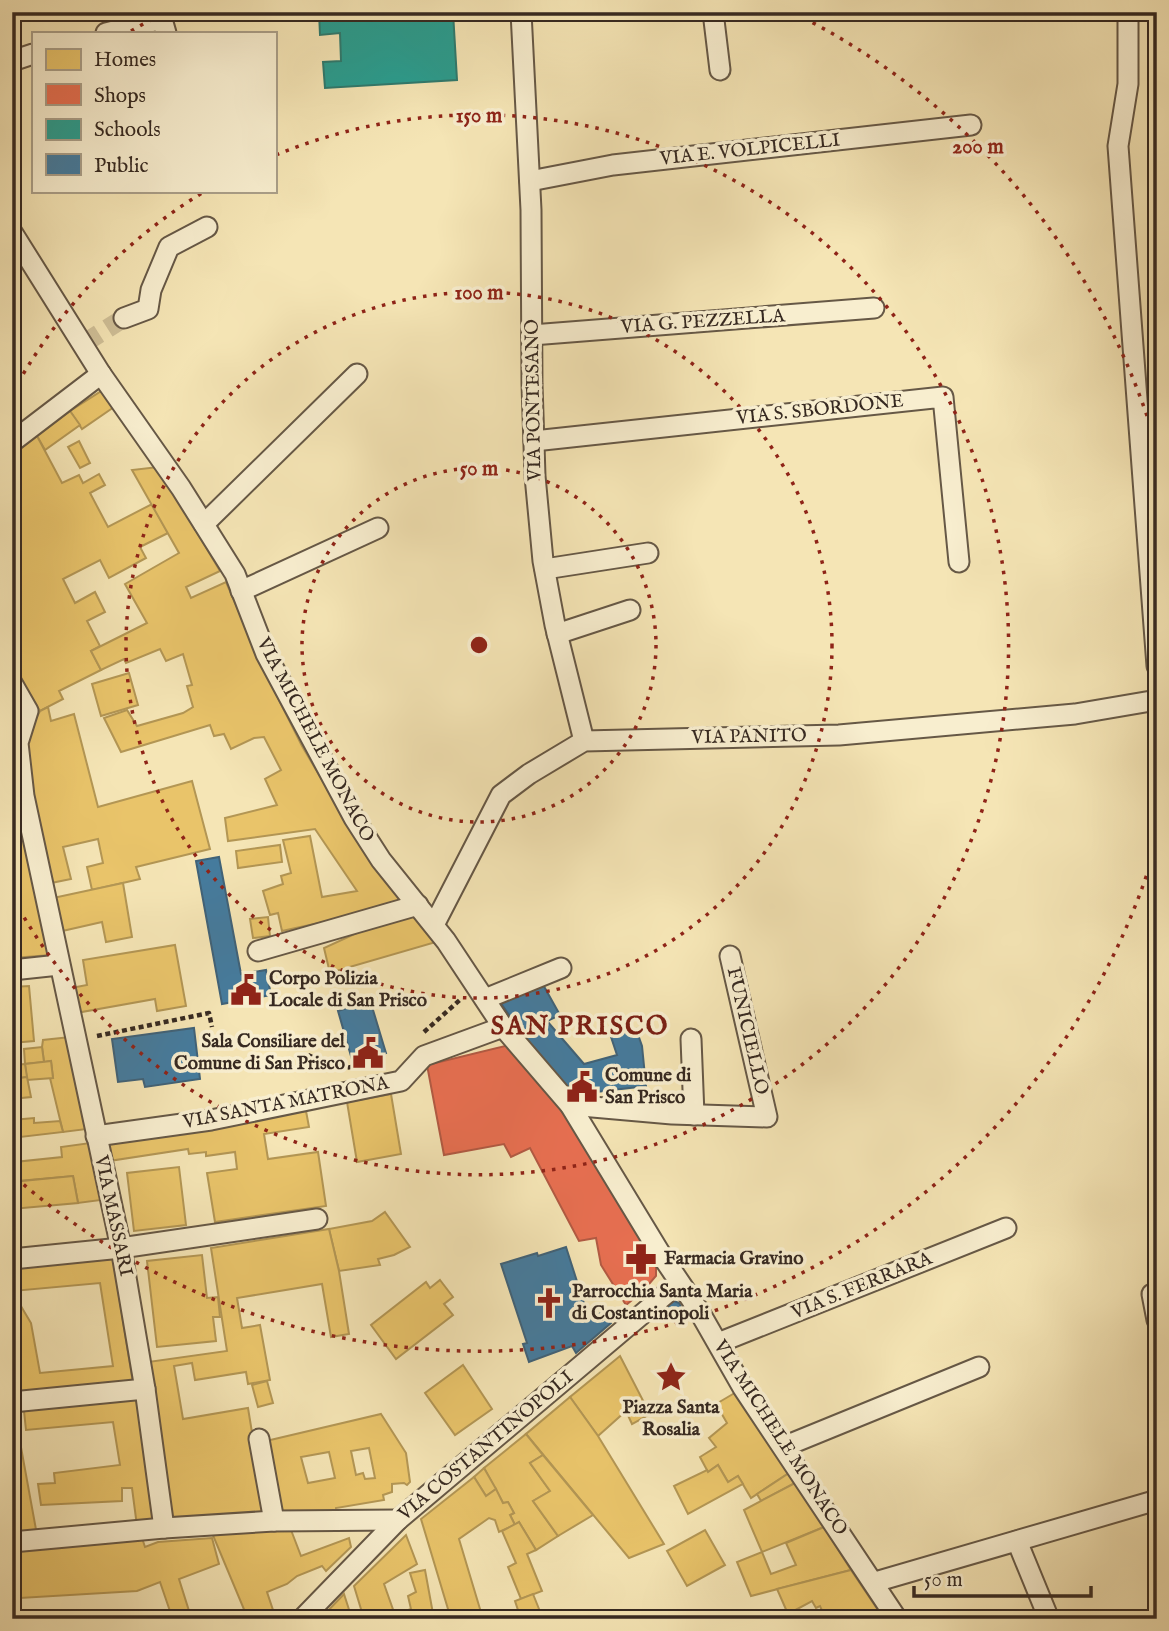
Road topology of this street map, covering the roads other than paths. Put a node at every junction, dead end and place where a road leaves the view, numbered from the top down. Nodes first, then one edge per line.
1 (522, 12) edge
2 (713, 12) edge
3 (1128, 12) edge
4 (110, 32) edge
5 (166, 32) edge
6 (32, 54) edge
7 (12, 61) edge
8 (720, 70) dead end
9 (971, 125) dead end
10 (530, 181) junction
11 (207, 228) dead end
12 (12, 232) edge
13 (874, 309) dead end
14 (124, 318) tunnel mouth
15 (532, 335) junction
16 (101, 374) junction
17 (357, 374) dead end
18 (534, 441) junction
19 (12, 442) edge
20 (204, 524) junction
21 (379, 528) dead end
22 (648, 553) dead end
23 (959, 562) dead end
24 (545, 569) junction
25 (241, 591) junction
26 (630, 610) dead end
27 (557, 634) junction
28 (1157, 666) edge
29 (12, 683) edge
30 (1157, 700) edge
31 (584, 741) junction
32 (418, 905) junction
33 (434, 925) junction
34 (258, 951) dead end
35 (730, 956) dead end
36 (60, 965) junction
37 (561, 968) dead end
38 (12, 970) edge
39 (485, 999) junction
40 (503, 1027) junction
41 (691, 1040) dead end
42 (570, 1105) junction
43 (694, 1115) junction
44 (96, 1136) junction
45 (317, 1219) dead end
46 (1006, 1228) dead end
47 (121, 1248) junction
48 (12, 1259) edge
49 (679, 1283) junction
50 (1154, 1294) edge
51 (1157, 1320) edge
52 (718, 1343) junction
53 (979, 1367) dead end
54 (145, 1389) junction
55 (12, 1402) edge
56 (259, 1439) dead end
57 (783, 1447) junction
58 (1157, 1500) edge
59 (397, 1520) junction
60 (274, 1521) junction
61 (164, 1528) junction
62 (1017, 1541) junction
63 (12, 1542) edge
64 (874, 1582) junction
65 (302, 1619) edge
66 (897, 1619) edge
67 (1049, 1619) edge

1 - 10 street, VIA PONTESANO
2 - 8 street
3 - 28 street
4 - 5 street
6 - 7 street
9 - 10 street, VIA E. VOLPICELLI
10 - 15 street, VIA PONTESANO
11 - 14 street
12 - 16 street, VIA MICHELE MONACO
13 - 15 street, VIA G. PEZZELLA
15 - 18 street, VIA PONTESANO
16 - 19 street
16 - 20 street, VIA MICHELE MONACO
17 - 20 street
18 - 23 street, VIA S. SBORDONE
18 - 24 street, VIA PONTESANO
20 - 25 street, VIA MICHELE MONACO
21 - 25 street
22 - 24 street
24 - 27 street, VIA PONTESANO
25 - 32 street, VIA MICHELE MONACO
26 - 27 street
27 - 31 street, VIA PONTESANO
29 - 36 street, VIA MASSARI
30 - 31 street, VIA PANITO
31 - 33 street, VIA PANITO
32 - 33 street, VIA MICHELE MONACO
32 - 34 street
33 - 39 street, VIA MICHELE MONACO
35 - 43 street, FUNICIELLO
36 - 38 street
36 - 44 street, VIA MASSARI
37 - 39 street
39 - 40 street, VIA MICHELE MONACO
40 - 42 street, VIA MICHELE MONACO
40 - 44 street, VIA SANTA MATRONA
41 - 43 street
42 - 43 street, FUNICIELLO
42 - 49 street, VIA MICHELE MONACO
44 - 47 street, VIA MASSARI
45 - 47 street
46 - 52 street, VIA S. FERRARA
47 - 48 street
47 - 54 street, VIA MASSARI
49 - 52 street, VIA MICHELE MONACO
49 - 59 street, VIA COSTANTINOPOLI
50 - 51 street
52 - 57 street, VIA MICHELE MONACO
53 - 57 street
54 - 55 street
54 - 61 street, VIA MASSARI
56 - 60 street
57 - 64 street, VIA MICHELE MONACO
58 - 62 street
59 - 60 street
59 - 65 street, VIA COSTANTINOPOLI
60 - 61 street
61 - 63 street
62 - 64 street
62 - 67 street
64 - 66 street, VIA MICHELE MONACO

